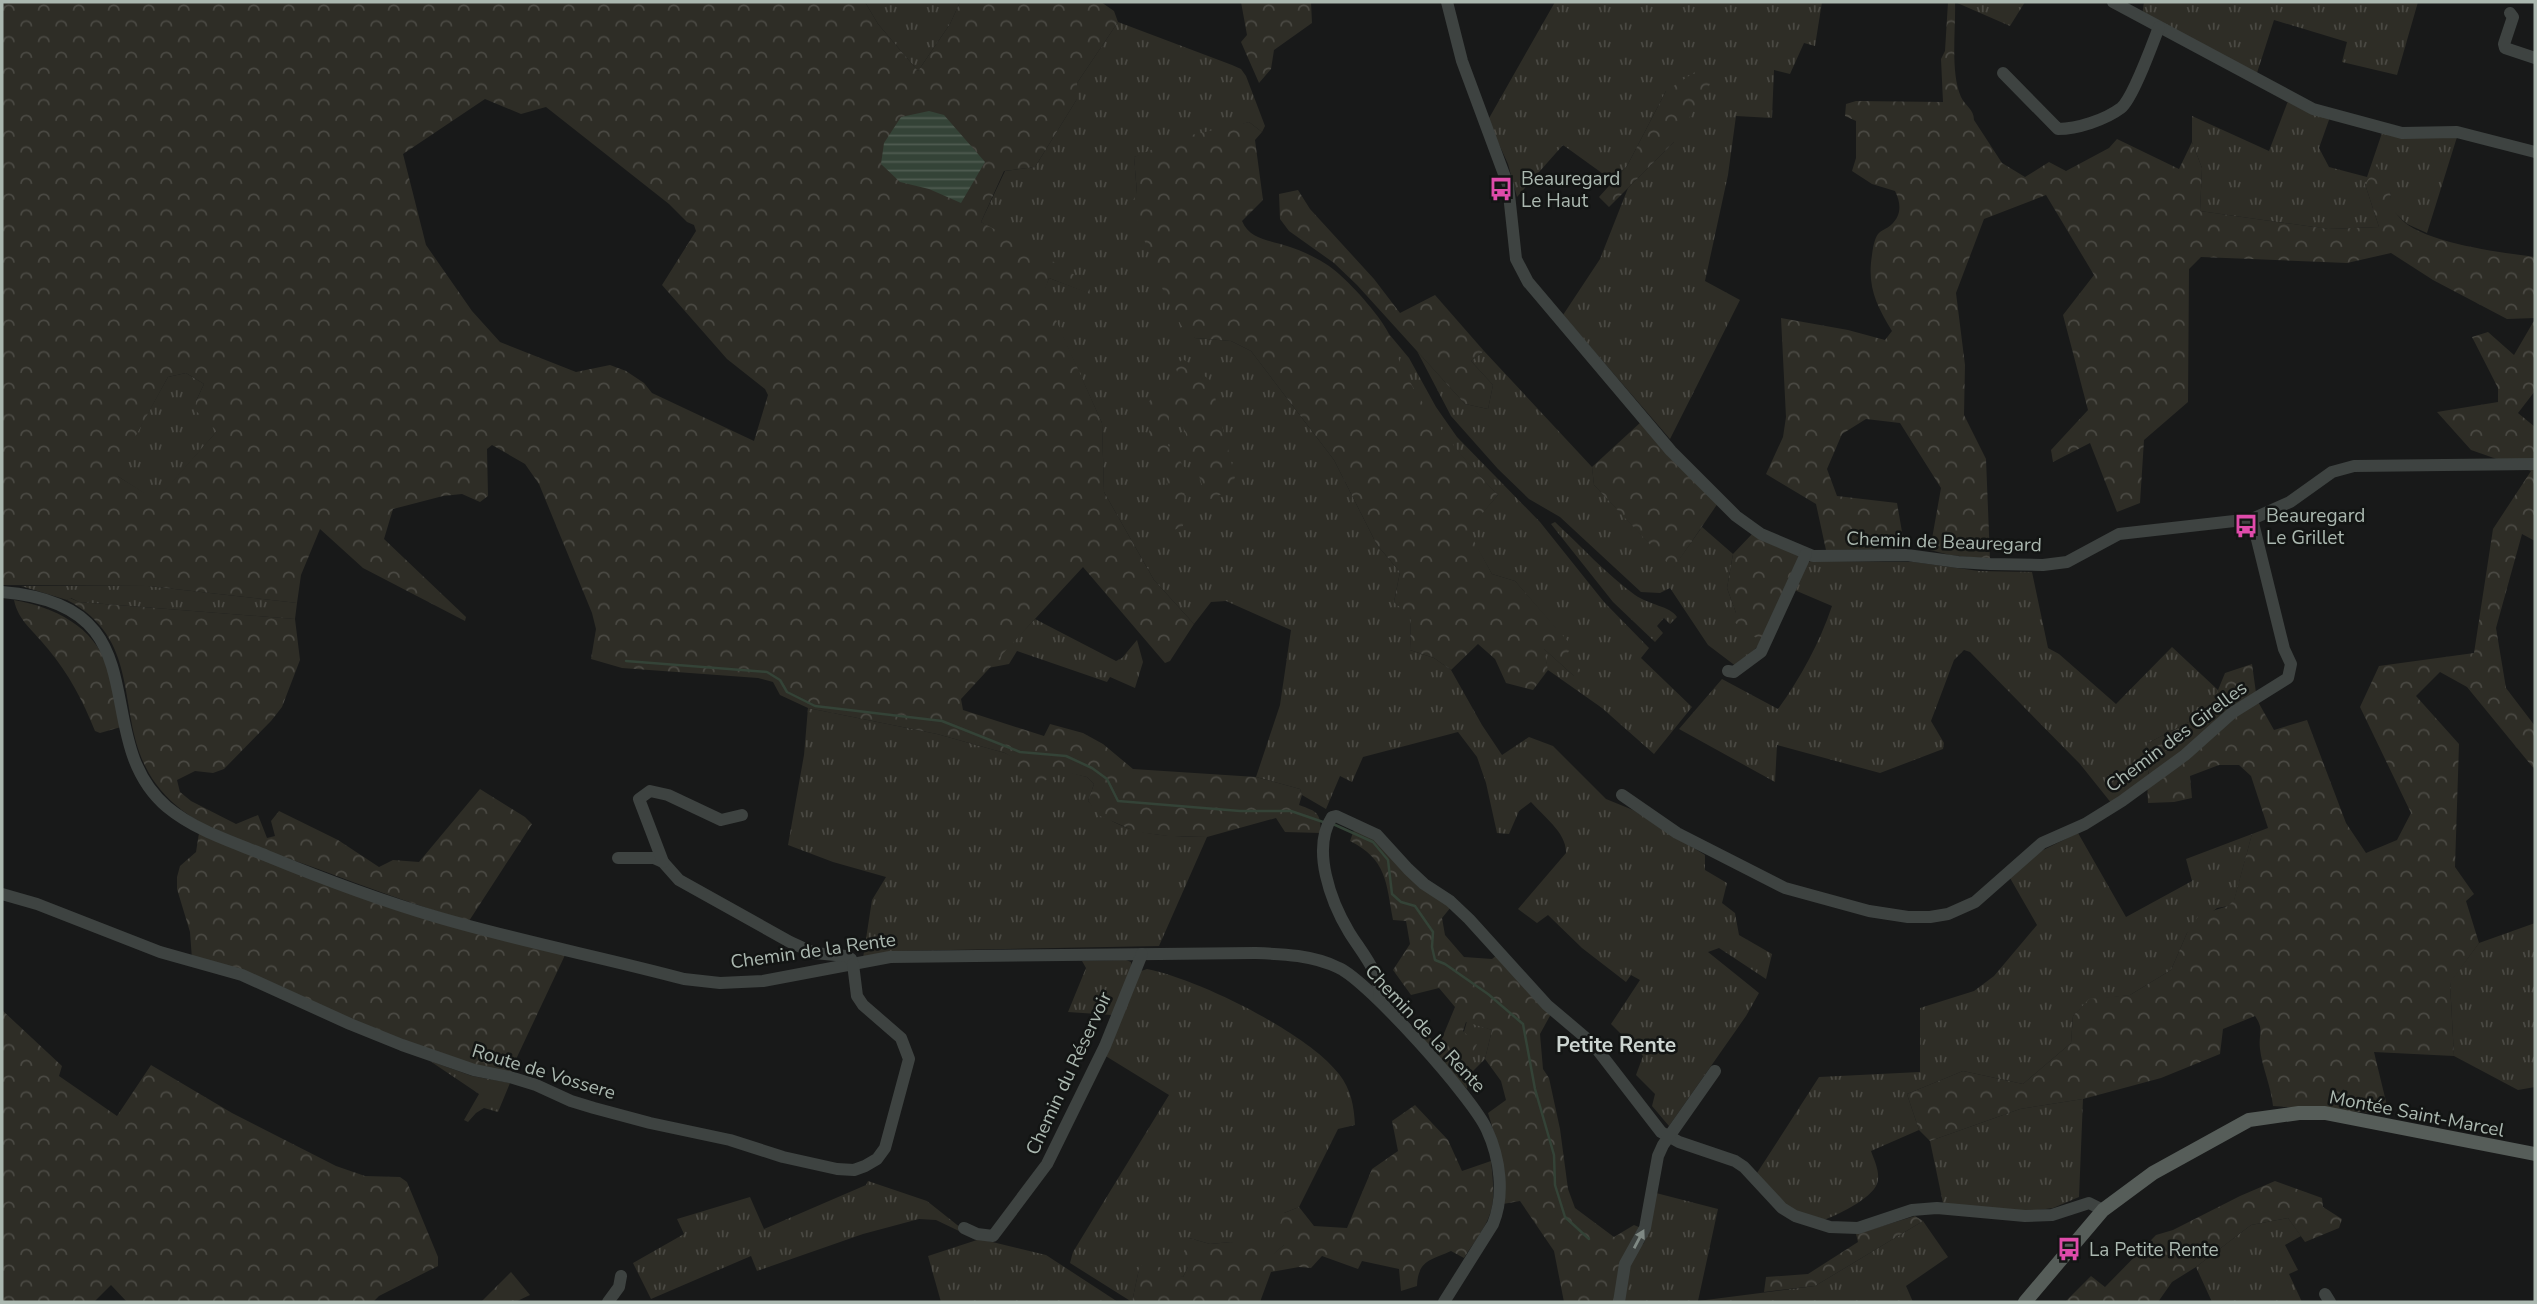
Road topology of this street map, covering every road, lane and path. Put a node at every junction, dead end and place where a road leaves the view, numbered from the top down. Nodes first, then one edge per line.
1 (1447, 2) edge
2 (2113, 2) edge
3 (2510, 13) dead end
4 (2159, 27) junction
5 (2535, 58) edge
6 (2003, 73) dead end
7 (2535, 152) edge
8 (2535, 464) edge
9 (2252, 519) junction
10 (1806, 554) junction
11 (2, 592) edge
12 (1728, 671) dead end
13 (1622, 795) dead end
14 (742, 815) dead end
15 (618, 858) dead end
16 (663, 862) junction
17 (2, 894) edge
18 (1142, 954) junction
19 (853, 964) junction
20 (1379, 1000) junction
21 (1715, 1070) dead end
22 (1669, 1138) junction
23 (2535, 1154) edge
24 (2103, 1210) junction
25 (964, 1228) dead end
26 (621, 1276) dead end
27 (608, 1302) edge
28 (1444, 1302) edge
29 (1619, 1302) edge
30 (2025, 1302) edge

1 - 10 street, Chemin de Beauregard
2 - 4 street
3 - 5 street
4 - 6 street
4 - 7 street
8 - 9 street, Chemin de Beauregard
9 - 10 street, Chemin de Beauregard
9 - 13 street, Chemin des Girelles
10 - 12 street
11 - 19 street, Chemin de la Rente
14 - 16 street
15 - 16 street
16 - 19 street
17 - 19 street, Route de Vossere
18 - 19 street, Chemin de la Rente
18 - 20 street, Chemin de la Rente
18 - 25 street, Chemin du Réservoir
20 - 22 street
20 - 28 street, Chemin de la Rente
21 - 22 street
22 - 24 street
29 -> 22 street
23 - 24 main road, Montée Saint-Marcel
24 - 30 main road, Montée Saint-Marcel
26 - 27 street

